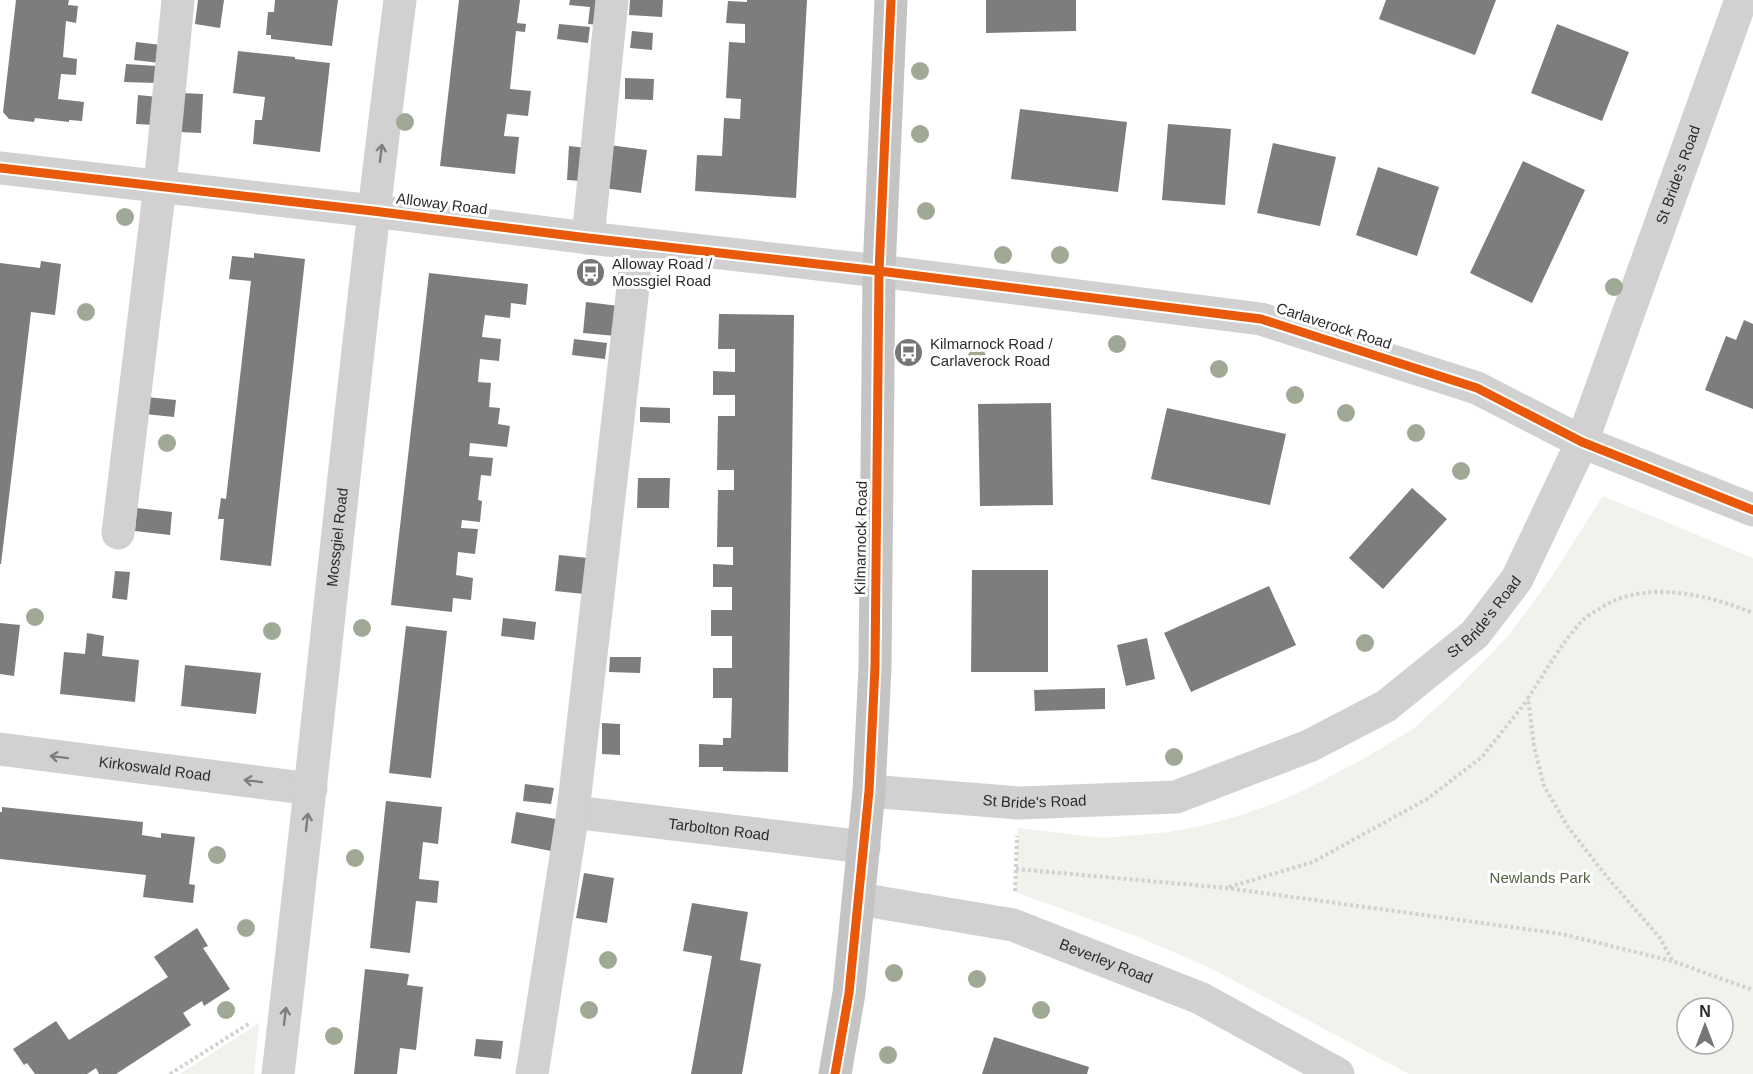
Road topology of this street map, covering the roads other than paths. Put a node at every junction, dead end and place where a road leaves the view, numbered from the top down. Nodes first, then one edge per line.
1 (178, 0) edge
2 (400, 0) edge
3 (612, 0) edge
4 (891, 0) edge
5 (1741, 0) edge
6 (0, 168) edge
7 (160, 186) junction
8 (373, 211) junction
9 (588, 238) junction
10 (638, 244) junction
11 (879, 271) junction
12 (1582, 442) junction
13 (1753, 510) edge
14 (118, 533) dead end
15 (0, 749) edge
16 (311, 789) junction
17 (869, 791) junction
18 (573, 812) junction
19 (864, 847) junction
20 (859, 899) junction
21 (278, 1074) edge
22 (532, 1074) edge
23 (835, 1074) edge
24 (1338, 1074) edge

1 - 7 street
8 -> 2 street, Mossgiel Road
3 - 9 street
4 - 11 main road, Kilmarnock Road
5 - 12 street, St Bride's Road
6 - 7 street, Alloway Road
7 - 8 street, Alloway Road
7 - 14 street
8 - 9 street, Alloway Road
8 - 16 street, Mossgiel Road
9 - 10 street, Alloway Road
10 - 11 street, Alloway Road
10 - 18 street
11 - 12 street, Carlaverock Road
11 - 17 main road, Kilmarnock Road
12 - 13 street, Carlaverock Road
12 - 17 street, St Bride's Road
16 -> 15 street, Kirkoswald Road
21 -> 16 street, Mossgiel Road
17 - 19 main road, Kilmarnock Road
18 - 19 street, Tarbolton Road
18 - 22 street
19 - 20 main road, Kilmarnock Road
20 - 23 main road, Kilmarnock Road
20 - 24 street, Beverley Road

